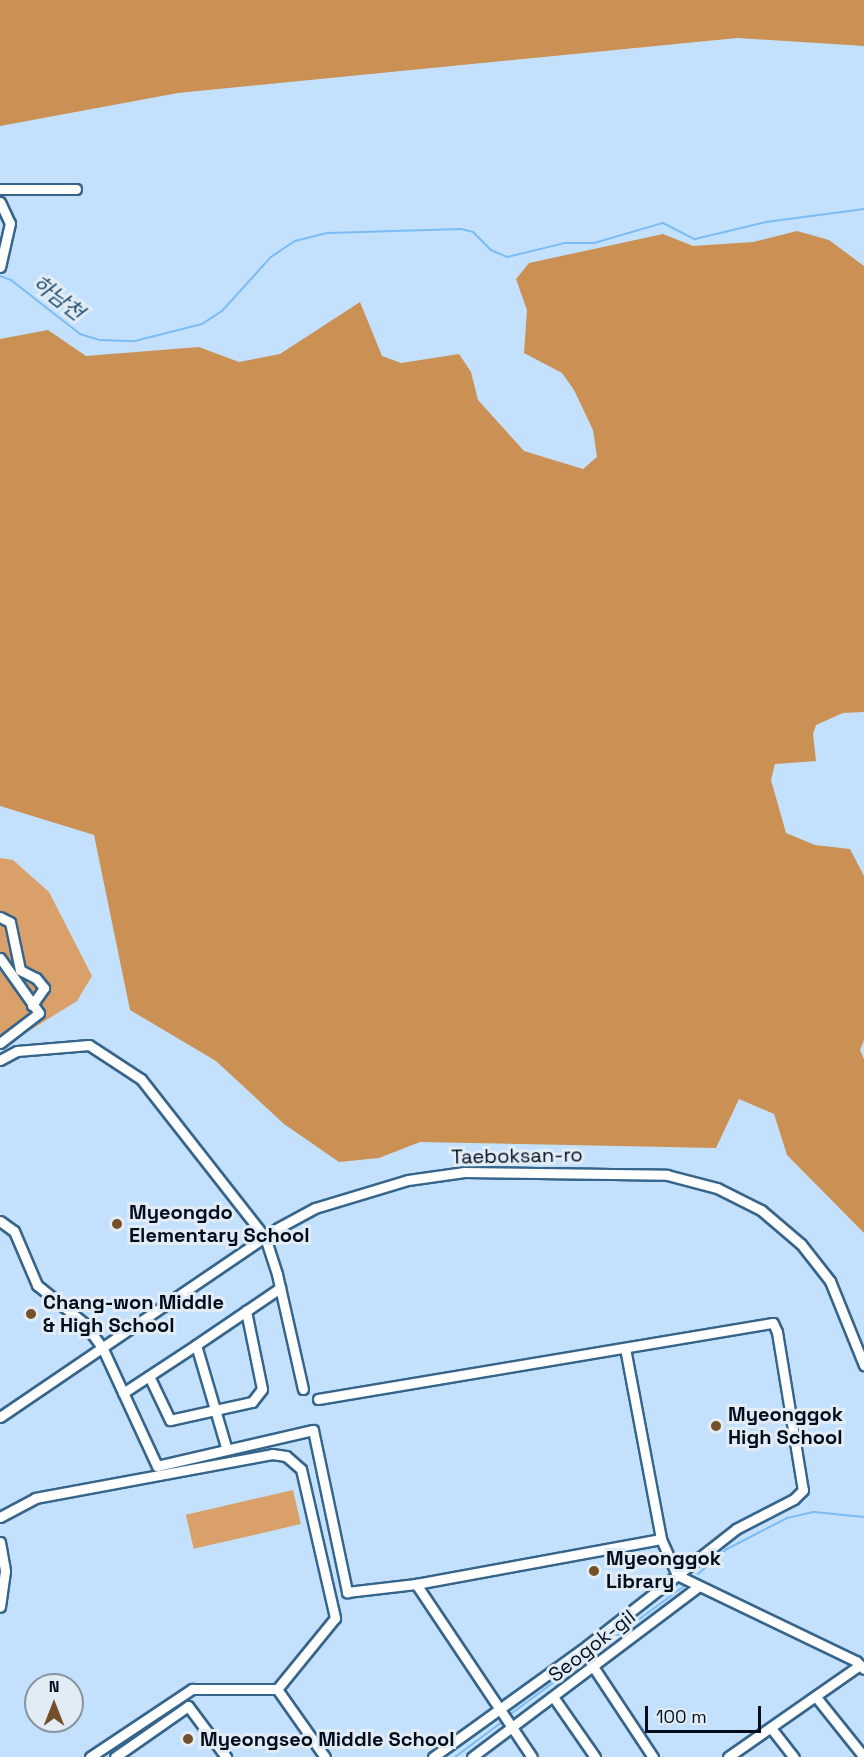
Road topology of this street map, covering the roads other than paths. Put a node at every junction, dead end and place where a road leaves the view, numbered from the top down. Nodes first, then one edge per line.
1 (0, 189) edge
2 (76, 189) dead end
3 (0, 202) edge
4 (1, 263) edge
5 (0, 917) edge
6 (0, 958) edge
7 (32, 1005) junction
8 (0, 1043) edge
9 (0, 1060) edge
10 (0, 1221) edge
11 (265, 1237) junction
12 (280, 1288) junction
13 (246, 1311) junction
14 (196, 1345) junction
15 (102, 1347) junction
16 (625, 1348) junction
17 (864, 1365) edge
18 (149, 1376) junction
19 (303, 1389) dead end
20 (123, 1393) junction
21 (318, 1399) dead end
22 (217, 1410) junction
23 (0, 1417) edge
24 (226, 1450) junction
25 (0, 1517) edge
26 (661, 1539) junction
27 (0, 1542) edge
28 (677, 1575) junction
29 (416, 1584) junction
30 (699, 1586) junction
31 (0, 1607) edge
32 (862, 1667) edge
33 (594, 1668) junction
34 (277, 1689) junction
35 (816, 1697) junction
36 (554, 1698) junction
37 (499, 1708) junction
38 (512, 1728) junction
39 (771, 1728) junction
40 (90, 1757) edge
41 (115, 1757) edge
42 (226, 1757) edge
43 (325, 1757) edge
44 (433, 1757) edge
45 (472, 1757) edge
46 (532, 1757) edge
47 (595, 1757) edge
48 (653, 1757) edge
49 (728, 1757) edge
50 (794, 1757) edge
51 (864, 1757) edge

1 - 2 street
3 - 4 street
5 - 7 street
6 - 7 street
7 - 8 street
9 - 11 street
10 - 15 street
11 - 12 street
11 - 15 street, Taeboksan-ro
11 - 17 street, Taeboksan-ro
12 - 13 street
12 - 19 street
13 - 14 street
13 - 22 street
14 - 18 street
14 - 22 street
15 - 20 street
15 - 23 street, Taeboksan-ro
16 - 21 street
16 - 26 street
16 - 28 street
18 - 20 street
18 - 22 street
20 - 24 street
22 - 24 street
24 - 29 street
25 - 34 street
26 - 28 street
26 - 29 street
27 - 31 street
28 - 30 street
28 - 37 street
29 - 37 street
30 - 32 street
30 - 33 street, Seogok-gil
32 - 35 street
33 - 36 street, Seogok-gil
33 - 48 street
34 - 40 street
34 - 43 street
35 - 39 street
35 - 51 street
36 - 38 street, Seogok-gil
36 - 47 street
37 - 38 street
37 - 44 street
38 - 45 street, Seogok-gil
38 - 46 street
39 - 49 street
39 - 50 street
41 - 42 street

